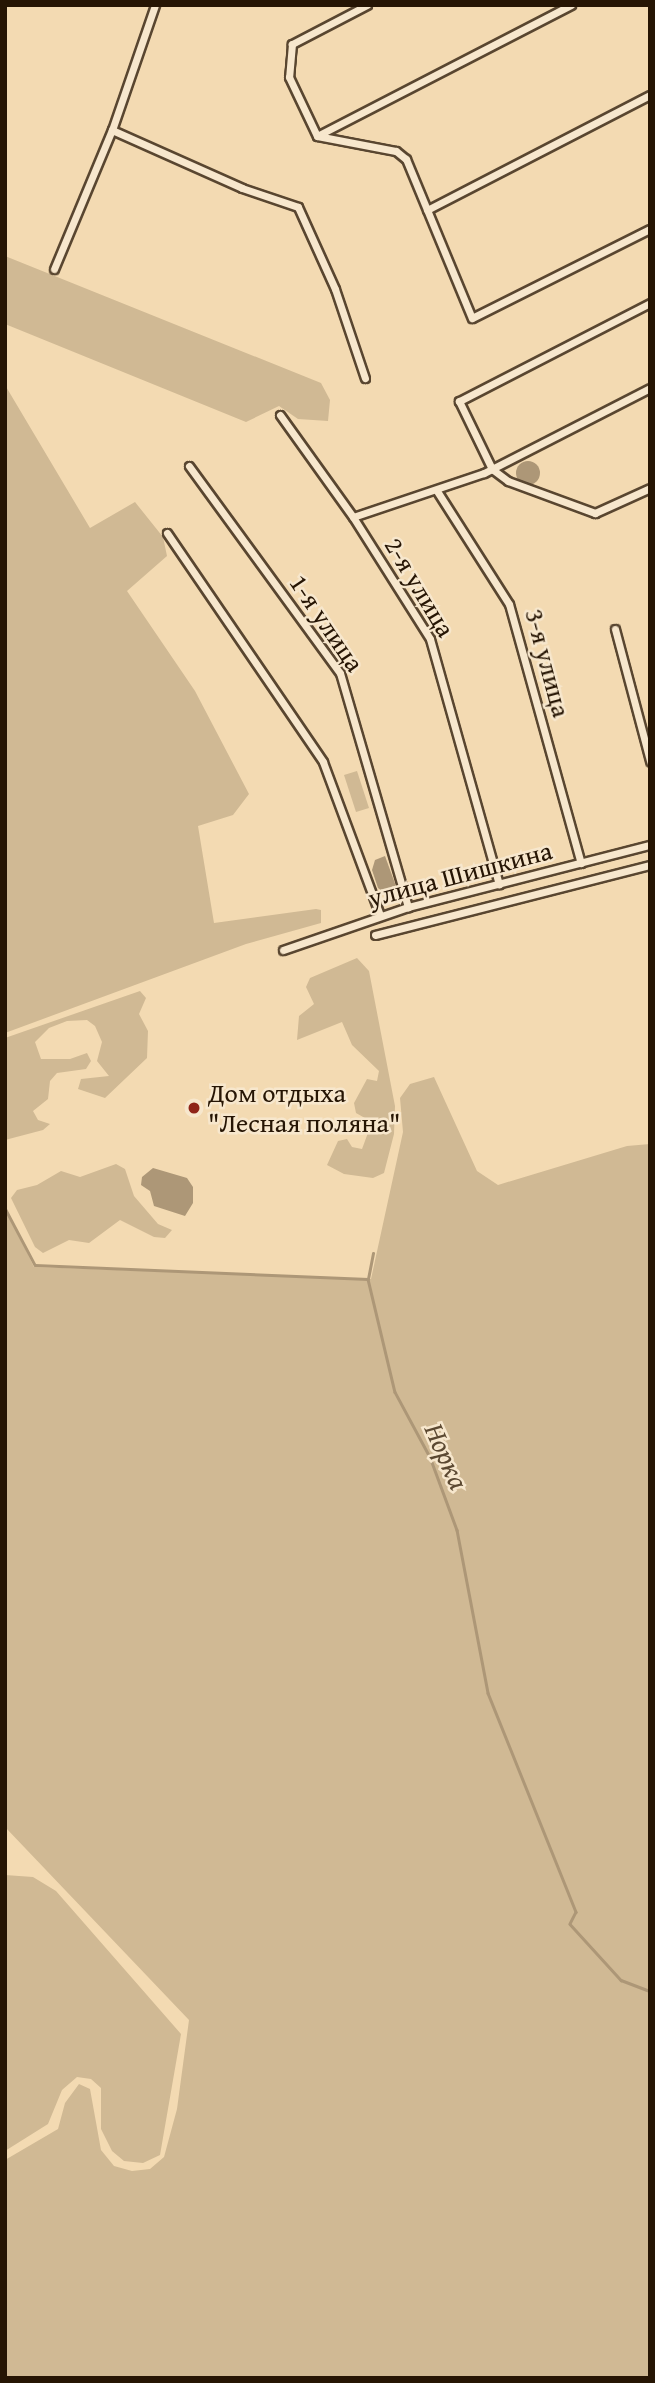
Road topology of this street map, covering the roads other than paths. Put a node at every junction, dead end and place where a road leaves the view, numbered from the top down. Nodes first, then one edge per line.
1 (155, 5) edge
2 (367, 5) edge
3 (571, 5) edge
4 (650, 95) edge
5 (112, 130) junction
6 (317, 136) junction
7 (427, 210) junction
8 (650, 229) edge
9 (54, 269) dead end
10 (650, 303) edge
11 (365, 378) dead end
12 (650, 388) edge
13 (280, 415) dead end
14 (189, 466) dead end
15 (492, 469) junction
16 (650, 488) edge
17 (437, 491) junction
18 (353, 517) junction
19 (167, 533) dead end
20 (615, 629) dead end
21 (650, 761) edge
22 (650, 845) edge
23 (581, 863) junction
24 (650, 865) edge
25 (499, 885) junction
26 (408, 907) junction
27 (380, 915) junction
28 (374, 935) dead end
29 (283, 950) dead end

1 - 5 street
2 - 6 street
3 - 6 street
4 - 7 street
5 - 9 street
5 - 11 street
6 - 7 street
7 - 8 street
10 - 15 street
12 - 15 street
13 - 18 street, 2-я улица
14 - 26 street, 1-я улица
15 - 16 street
15 - 17 street
17 - 18 street
17 - 23 street, 3-я улица
18 - 25 street, 2-я улица
19 - 27 street
20 - 21 street
22 - 23 street, улица Шишкина
23 - 25 street, улица Шишкина
24 - 28 street
25 - 26 street, улица Шишкина
26 - 27 street, улица Шишкина
27 - 29 street, улица Шишкина

